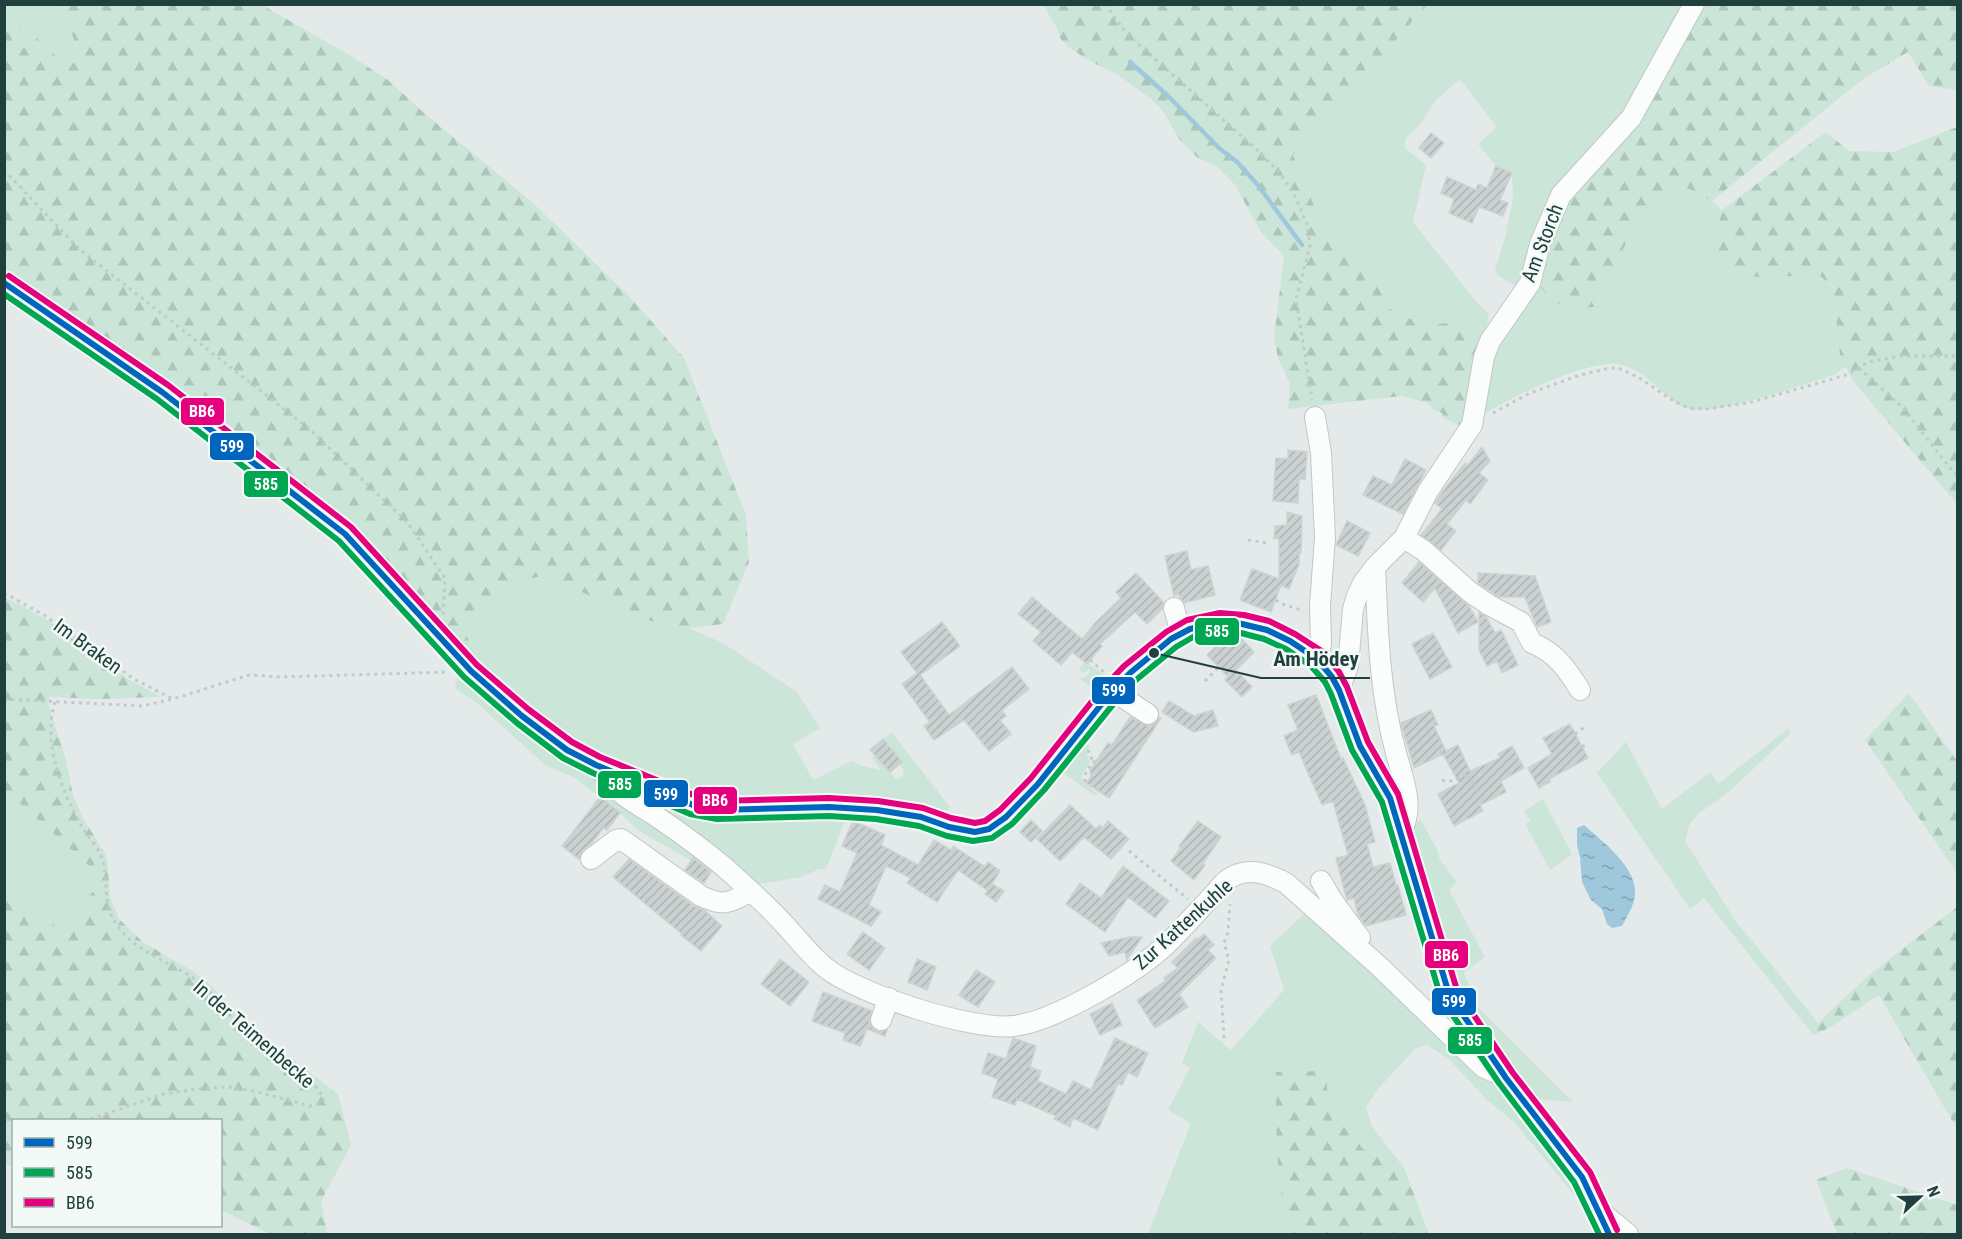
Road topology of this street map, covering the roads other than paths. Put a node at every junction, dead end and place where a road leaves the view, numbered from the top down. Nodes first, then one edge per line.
1 (1694, 4) edge
2 (4, 283) edge
3 (1315, 417) road end
4 (1404, 538) junction
5 (1374, 567) junction
6 (1174, 608) dead end
7 (1180, 634) junction
8 (1317, 659) junction
9 (1339, 690) junction
10 (1580, 690) dead end
11 (1113, 691) junction
12 (1148, 714) dead end
13 (596, 765) junction
14 (1400, 833) junction
15 (591, 859) dead end
16 (1321, 881) dead end
17 (750, 891) junction
18 (1380, 967) junction
19 (888, 998) junction
20 (881, 1020) dead end
21 (1506, 1078) junction
22 (1598, 1210) junction
23 (1609, 1234) edge
24 (1628, 1234) edge

1 - 4 street, Am Storch
2 - 13 street
3 - 8 street
4 - 5 street, Am Storch
4 - 10 street
5 - 9 street, Am Storch
5 - 14 street
6 - 7 street
7 - 8 street
7 - 11 street
8 - 9 street
9 - 14 street
11 - 12 street
11 - 13 street
13 - 17 street, Zur Kattenkuhle
14 - 21 street
15 - 17 street
16 - 18 street
17 - 19 street, Zur Kattenkuhle
18 - 19 street, Zur Kattenkuhle
18 - 21 street, Zur Kattenkuhle
19 - 20 street
21 - 22 street
22 - 23 street
22 - 24 street

